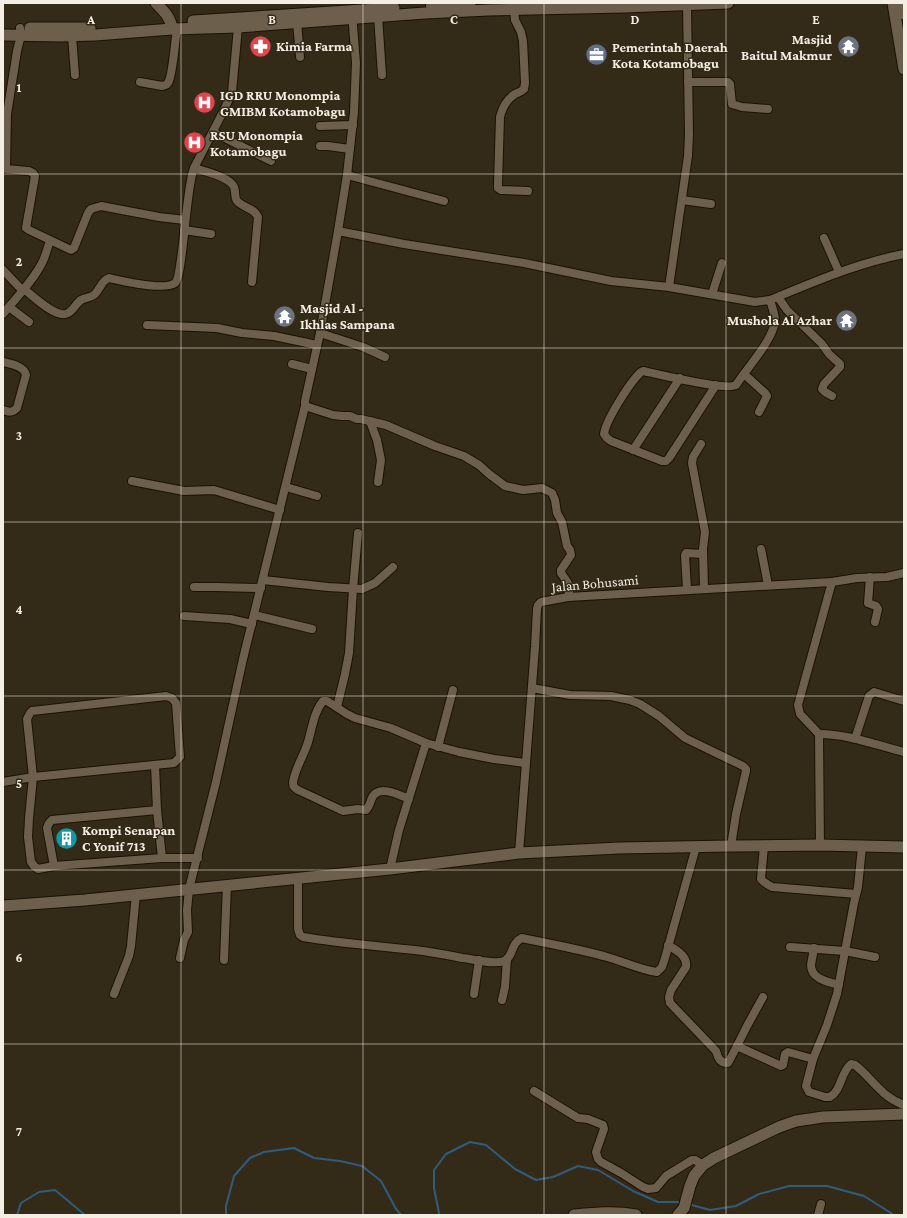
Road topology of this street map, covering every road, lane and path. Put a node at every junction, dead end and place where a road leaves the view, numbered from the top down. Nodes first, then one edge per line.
1 (156, 3) edge
2 (470, 3) edge
3 (728, 3) edge
4 (892, 3) edge
5 (902, 3) edge
6 (430, 4) edge
7 (686, 4) junction
8 (625, 5) edge
9 (489, 7) edge
10 (382, 9) edge
11 (514, 10) junction
12 (352, 14) junction
13 (904, 14) edge
14 (297, 22) junction
15 (174, 27) junction
16 (238, 27) junction
17 (3, 28) edge
18 (20, 32) junction
19 (3, 35) edge
20 (72, 36) junction
21 (300, 58) dead end
22 (904, 69) edge
23 (75, 75) dead end
24 (382, 75) dead end
25 (140, 82) dead end
26 (688, 82) junction
27 (768, 109) dead end
28 (5, 114) edge
29 (353, 125) junction
30 (320, 126) dead end
31 (213, 132) junction
32 (320, 146) dead end
33 (350, 149) junction
34 (271, 161) dead end
35 (194, 168) junction
36 (4, 169) edge
37 (347, 175) junction
38 (528, 191) dead end
39 (682, 200) junction
40 (444, 201) dead end
41 (711, 204) dead end
42 (185, 220) junction
43 (184, 230) junction
44 (338, 231) junction
45 (211, 234) dead end
46 (824, 238) dead end
47 (50, 240) junction
48 (904, 254) edge
49 (722, 263) dead end
50 (3, 270) edge
51 (839, 272) junction
52 (252, 282) dead end
53 (669, 287) junction
54 (23, 290) junction
55 (712, 294) junction
56 (774, 298) junction
57 (9, 307) junction
58 (3, 314) edge
59 (29, 322) dead end
60 (147, 325) dead end
61 (320, 333) junction
62 (317, 345) junction
63 (386, 357) dead end
64 (3, 362) edge
65 (292, 364) dead end
66 (312, 370) junction
67 (744, 374) junction
68 (680, 378) junction
69 (716, 385) junction
70 (832, 396) dead end
71 (305, 406) junction
72 (3, 410) edge
73 (759, 412) dead end
74 (370, 421) junction
75 (701, 444) dead end
76 (633, 450) junction
77 (132, 481) dead end
78 (378, 482) dead end
79 (286, 487) junction
80 (317, 496) dead end
81 (280, 510) junction
82 (358, 532) dead end
83 (761, 549) dead end
84 (703, 554) junction
85 (393, 567) dead end
86 (904, 573) edge
87 (870, 577) junction
88 (263, 580) junction
89 (832, 582) junction
90 (768, 585) junction
91 (194, 587) dead end
92 (261, 588) junction
93 (704, 588) junction
94 (353, 589) junction
95 (687, 590) junction
96 (568, 597) junction
97 (254, 615) junction
98 (184, 616) dead end
99 (875, 622) dead end
100 (252, 624) junction
101 (312, 629) dead end
102 (532, 688) junction
103 (453, 690) dead end
104 (904, 701) edge
105 (337, 707) junction
106 (819, 734) junction
107 (855, 739) junction
108 (426, 743) junction
109 (438, 747) junction
110 (904, 752) edge
111 (525, 763) junction
112 (155, 765) junction
113 (33, 777) junction
114 (3, 782) edge
115 (409, 800) junction
116 (157, 810) junction
117 (820, 845) junction
118 (696, 846) junction
119 (731, 846) junction
120 (764, 846) junction
121 (862, 847) junction
122 (904, 847) edge
123 (519, 853) junction
124 (162, 858) junction
125 (198, 858) junction
126 (54, 866) junction
127 (390, 869) junction
128 (298, 877) junction
129 (227, 885) junction
130 (189, 889) junction
131 (136, 894) junction
132 (856, 894) junction
133 (3, 906) edge
134 (668, 945) junction
135 (790, 947) dead end
136 (814, 948) junction
137 (845, 951) junction
138 (875, 957) dead end
139 (180, 958) dead end
140 (507, 959) junction
141 (224, 960) dead end
142 (479, 960) junction
143 (839, 986) junction
144 (114, 994) dead end
145 (474, 994) dead end
146 (764, 997) dead end
147 (502, 1000) dead end
148 (737, 1046) junction
149 (813, 1060) junction
150 (534, 1091) dead end
151 (904, 1105) edge
152 (904, 1114) edge
153 (703, 1165) junction
154 (821, 1204) dead end
155 (683, 1207) edge
156 (574, 1215) edge
157 (636, 1215) edge
158 (818, 1215) edge

1 - 15 street
2 - 6 street
3 - 7 street
4 - 22 street
5 - 13 street
6 - 10 street
7 - 8 street
7 - 26 street
8 - 11 street
9 - 10 street
9 - 11 street
10 - 12 street
10 - 24 street
11 - 38 street
12 - 14 street
12 - 15 street
12 - 29 street
14 - 16 street
14 - 21 street
15 - 16 street
15 - 18 street
15 - 20 street
15 - 25 street
16 - 31 street
17 - 18 street
18 - 19 street
18 - 20 street
18 - 28 street
20 - 23 street
26 - 27 street
26 - 39 street
28 - 36 street
29 - 30 street
29 - 33 street
31 - 34 street
31 - 35 street
32 - 33 street
33 - 37 street
35 - 42 street
35 - 52 street
36 - 47 street
37 - 40 street
37 - 44 street
39 - 41 street
39 - 53 street
42 - 43 street
42 - 47 street
43 - 45 street
43 - 54 street
44 - 53 street
44 - 61 street
46 - 51 street
47 - 54 street
48 - 51 street
49 - 55 street
50 - 54 street
51 - 56 street
53 - 55 street
54 - 57 street
55 - 56 street
56 - 67 street
56 - 70 street
57 - 58 street
57 - 59 street
60 - 62 street
61 - 62 street
61 - 63 street
62 - 66 street
64 - 72 street
65 - 66 street
66 - 71 street
67 - 69 street
67 - 73 street
68 - 69 street
68 - 76 street
68 - 76 street
69 - 76 street
71 - 74 street
71 - 79 street
74 - 78 street
74 - 96 street
75 - 84 street
77 - 81 street
79 - 80 street
79 - 81 street
81 - 88 street
82 - 94 street
83 - 90 street
84 - 93 street
84 - 95 street
85 - 94 street
86 - 87 street, Jalan Bohusami
87 - 89 street, Jalan Bohusami
87 - 99 street
88 - 92 street
88 - 94 street
89 - 90 street, Jalan Bohusami
89 - 106 street
90 - 93 street, Jalan Bohusami
91 - 92 street
92 - 97 street
93 - 95 street, Jalan Bohusami
94 - 105 street
95 - 96 street, Jalan Bohusami
96 - 102 street, Jalan Bohusami
97 - 100 street
97 - 101 street
98 - 100 street
100 - 125 street
102 - 111 street, Jalan Bohusami
102 - 119 street
103 - 109 street
104 - 107 street
105 - 108 street
105 - 115 street
106 - 107 street
106 - 117 street
107 - 110 street
108 - 109 street
108 - 115 street
109 - 111 street
111 - 123 street, Jalan Bohusami
112 - 113 street
112 - 113 street
112 - 116 street
113 - 114 street
113 - 126 street
115 - 127 street
116 - 124 street
116 - 126 street
117 - 120 street
117 - 121 street
118 - 119 street
118 - 123 street
118 - 134 street
119 - 120 street
120 - 132 street
121 - 122 street
121 - 132 street
123 - 127 street
124 - 125 street
124 - 126 street
125 - 130 street
127 - 128 street
128 - 129 street
128 - 142 street
129 - 130 street
129 - 141 street
130 - 131 street
130 - 139 street
131 - 133 street
131 - 144 street
132 - 137 street
134 - 140 street
134 - 148 street
135 - 136 street
136 - 137 street
136 - 143 street
137 - 138 street
137 - 143 street
140 - 142 street
140 - 147 street
142 - 145 street
143 - 149 street
146 - 148 street
148 - 149 street
149 - 151 street
150 - 153 street
152 - 153 street
153 - 155 street
154 - 158 street
156 - 157 street

